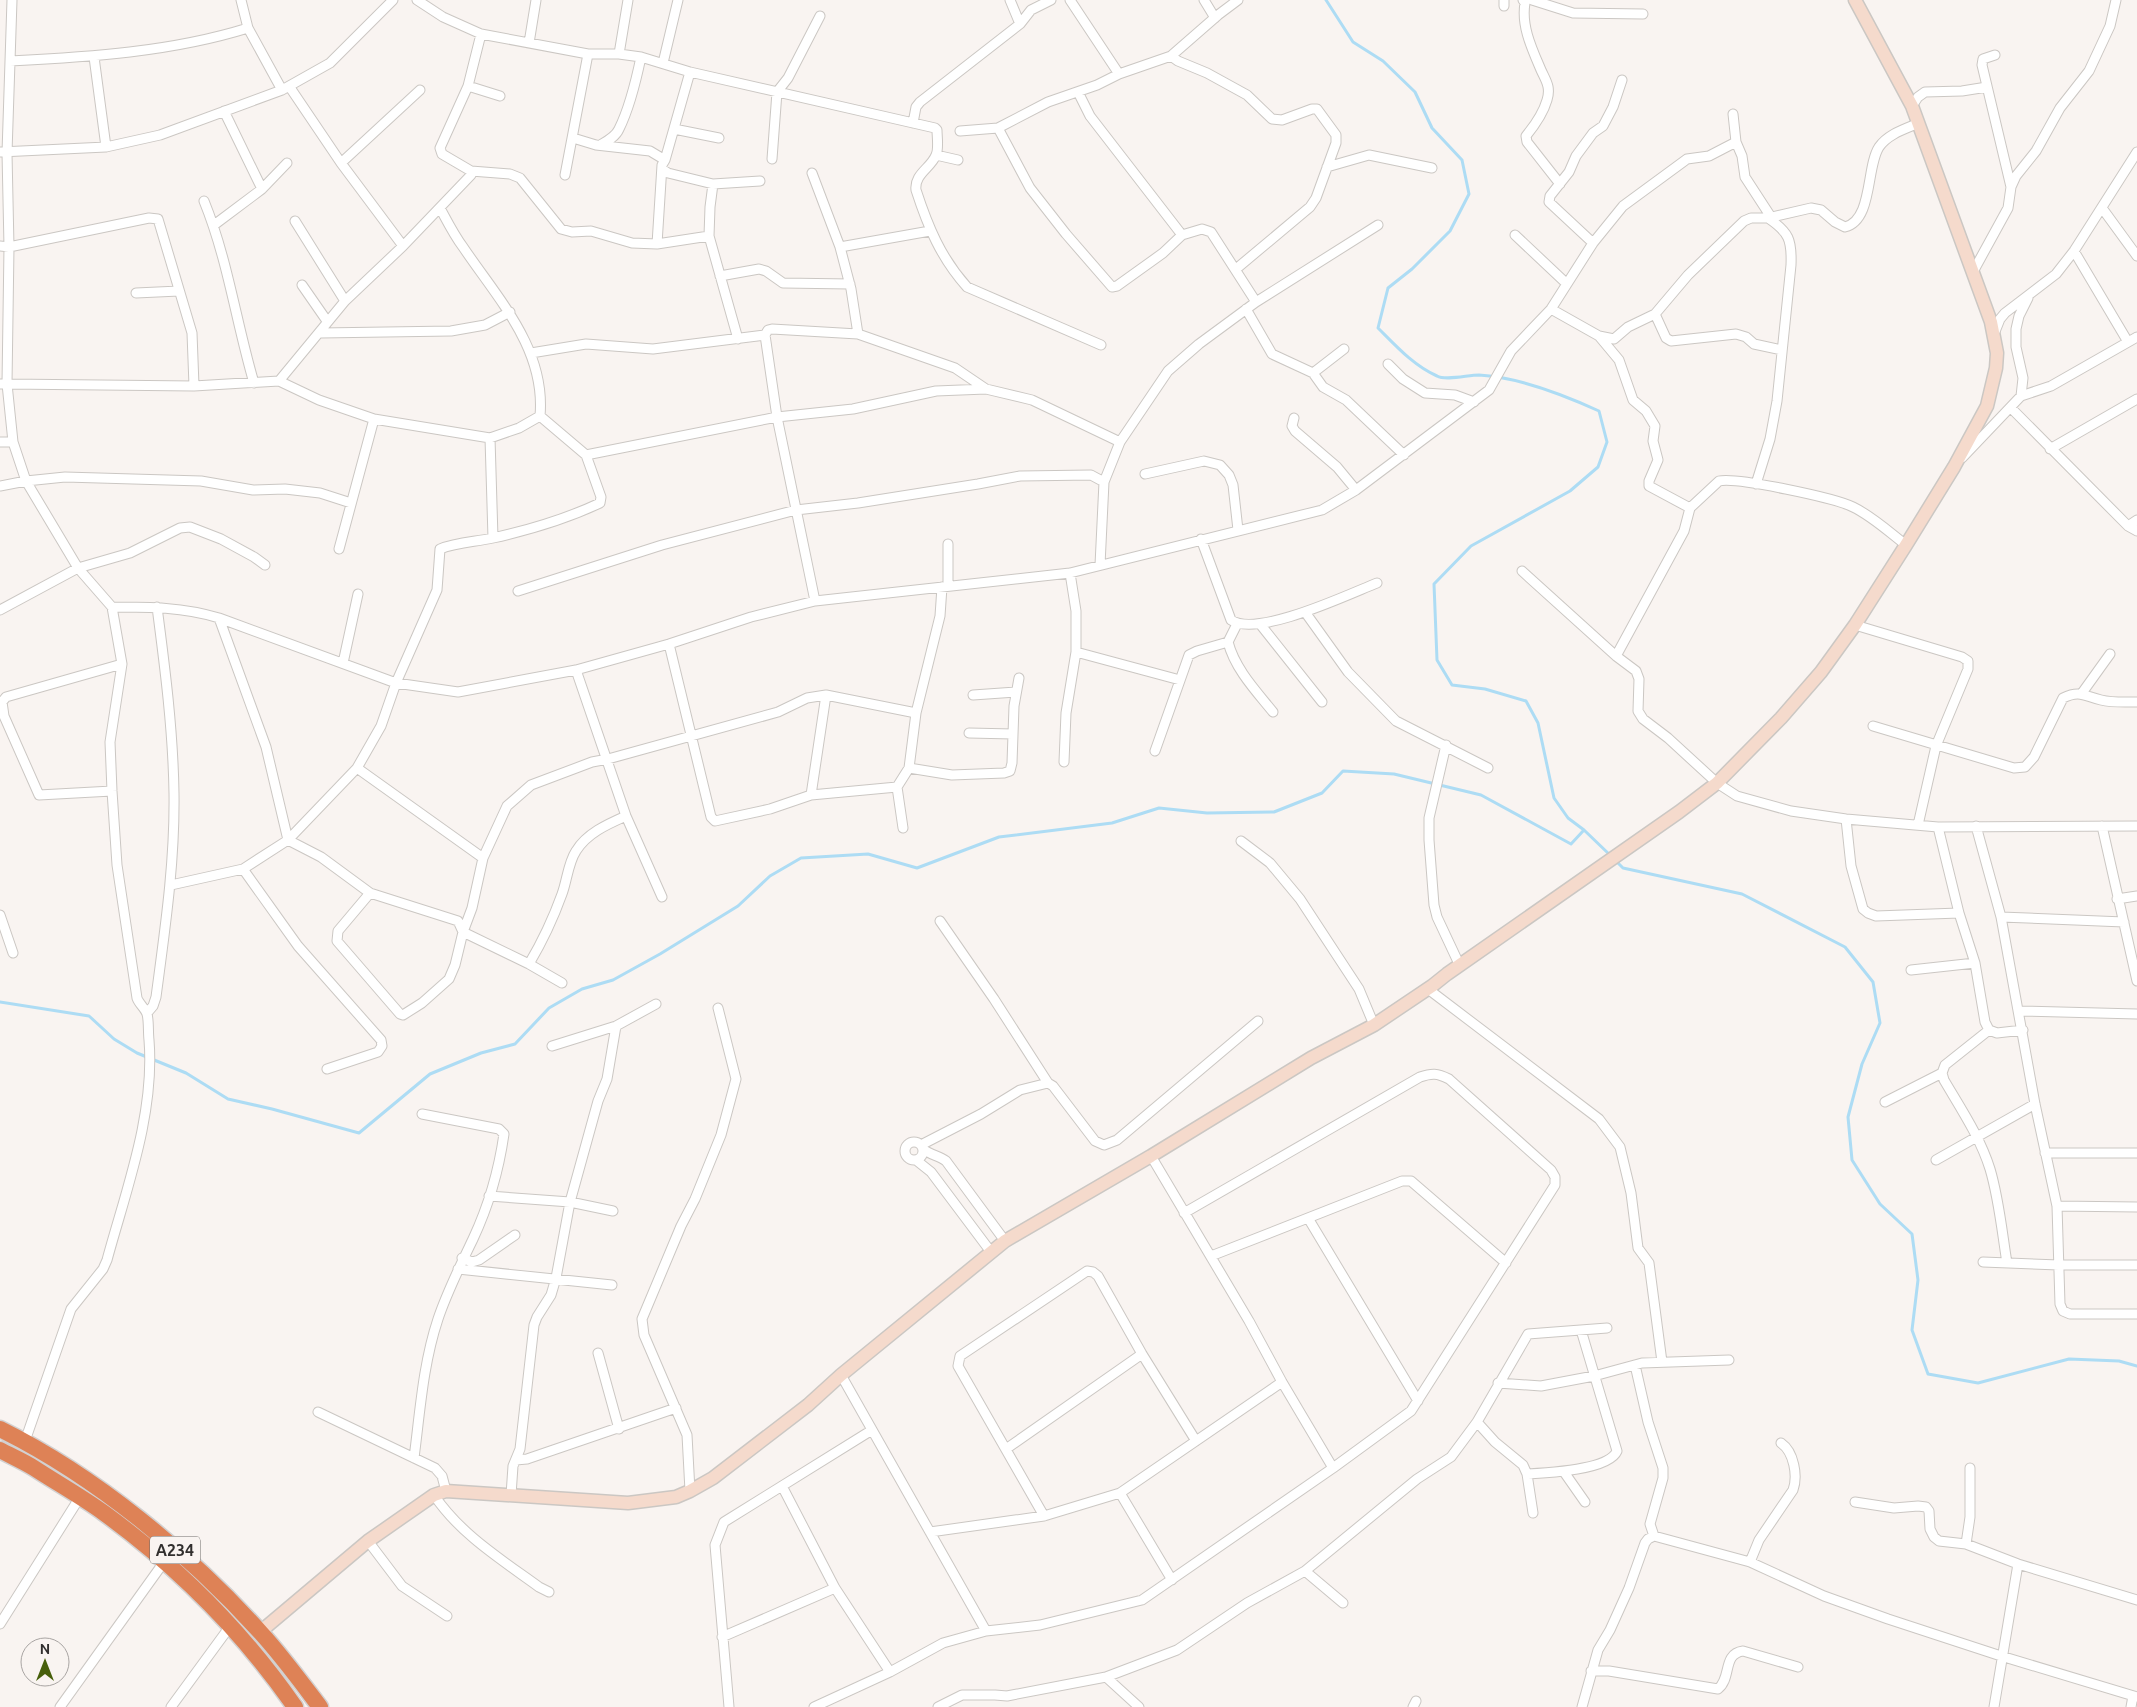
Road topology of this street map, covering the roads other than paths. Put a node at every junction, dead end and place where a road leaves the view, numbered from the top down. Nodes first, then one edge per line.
1 (12, 0) edge
2 (241, 0) edge
3 (393, 0) edge
4 (417, 0) edge
5 (536, 0) edge
6 (628, 0) edge
7 (678, 0) edge
8 (1010, 0) edge
9 (1051, 0) edge
10 (1070, 0) edge
11 (1204, 0) edge
12 (1238, 0) edge
13 (1523, 0) edge
14 (1532, 0) edge
15 (1855, 0) edge
16 (2116, 0) edge
17 (1643, 14) dead end
18 (820, 16) dead end
19 (1215, 18) junction
20 (1020, 24) junction
21 (248, 28) junction
22 (482, 34) junction
23 (529, 43) junction
24 (588, 54) junction
25 (619, 54) junction
26 (1995, 55) dead end
27 (1171, 56) junction
28 (94, 57) junction
29 (641, 57) junction
30 (10, 61) junction
31 (663, 64) junction
32 (690, 72) junction
33 (1119, 74) junction
34 (1622, 80) dead end
35 (468, 86) junction
36 (1987, 87) junction
37 (285, 88) junction
38 (420, 90) dead end
39 (777, 92) junction
40 (1078, 92) junction
41 (500, 96) dead end
42 (1912, 106) junction
43 (224, 111) junction
44 (1733, 114) dead end
45 (913, 123) junction
46 (1919, 123) junction
47 (998, 128) junction
48 (674, 129) junction
49 (960, 131) dead end
50 (614, 136) junction
51 (573, 138) junction
52 (719, 138) dead end
53 (1736, 142) junction
54 (602, 144) junction
55 (615, 146) junction
56 (106, 147) junction
57 (2137, 152) edge
58 (4, 153) edge
59 (936, 155) junction
60 (772, 159) dead end
61 (958, 160) dead end
62 (341, 162) junction
63 (286, 163) dead end
64 (664, 164) junction
65 (1327, 167) junction
66 (1432, 168) dead end
67 (471, 171) junction
68 (812, 173) dead end
69 (565, 175) dead end
70 (760, 181) dead end
71 (713, 184) junction
72 (1560, 184) junction
73 (2011, 187) junction
74 (262, 189) junction
75 (204, 200) dead end
76 (440, 208) junction
77 (2102, 208) junction
78 (1787, 213) junction
79 (1769, 218) junction
80 (295, 221) dead end
81 (214, 225) junction
82 (1378, 225) dead end
83 (1779, 225) junction
84 (930, 231) junction
85 (1182, 235) junction
86 (1515, 235) dead end
87 (709, 236) junction
88 (1593, 243) junction
89 (657, 244) junction
90 (404, 246) junction
91 (5, 247) edge
92 (840, 247) junction
93 (2074, 251) junction
94 (2137, 256) edge
95 (1236, 269) junction
96 (1974, 270) junction
97 (720, 276) junction
98 (850, 284) junction
99 (1567, 284) junction
100 (302, 285) dead end
101 (179, 291) junction
102 (136, 293) dead end
103 (2028, 297) junction
104 (345, 301) junction
105 (1256, 302) junction
106 (1246, 309) junction
107 (1551, 309) junction
108 (510, 312) junction
109 (1655, 314) junction
110 (327, 321) junction
111 (321, 333) junction
112 (858, 334) junction
113 (1994, 334) junction
114 (765, 335) junction
115 (1599, 336) junction
116 (2137, 338) edge
117 (738, 339) junction
118 (2128, 342) junction
119 (1101, 345) dead end
120 (1344, 349) dead end
121 (1782, 350) junction
122 (531, 353) junction
123 (1388, 364) dead end
124 (1313, 373) junction
125 (279, 381) junction
126 (254, 383) junction
127 (3, 384) edge
128 (194, 386) junction
129 (986, 389) junction
130 (2021, 396) junction
131 (2137, 399) edge
132 (1474, 402) junction
133 (2010, 408) junction
134 (540, 416) junction
135 (777, 417) junction
136 (1294, 418) dead end
137 (374, 419) junction
138 (490, 438) junction
139 (0, 442) edge
140 (14, 442) junction
141 (1120, 442) junction
142 (2050, 449) junction
143 (1404, 455) junction
144 (586, 456) junction
145 (1954, 468) junction
146 (1145, 474) dead end
147 (26, 481) junction
148 (1104, 482) junction
149 (1756, 484) junction
150 (0, 486) edge
151 (1356, 490) junction
152 (351, 503) junction
153 (1690, 508) junction
154 (796, 510) junction
155 (2137, 520) edge
156 (2128, 526) junction
157 (1238, 530) junction
158 (2137, 531) edge
159 (493, 538) junction
160 (1201, 539) junction
161 (948, 544) dead end
162 (1906, 544) junction
163 (339, 549) dead end
164 (265, 565) dead end
165 (1100, 565) junction
166 (78, 568) junction
167 (1522, 571) dead end
168 (1070, 573) junction
169 (1377, 582) dead end
170 (945, 587) junction
171 (518, 591) dead end
172 (358, 594) dead end
173 (815, 601) junction
174 (112, 607) junction
175 (157, 607) junction
176 (0, 610) edge
177 (1305, 612) junction
178 (219, 618) junction
179 (1237, 624) junction
180 (1260, 624) junction
181 (1855, 625) junction
182 (1228, 642) junction
183 (669, 644) junction
184 (1076, 652) junction
185 (2110, 654) dead end
186 (1616, 656) junction
187 (343, 663) junction
188 (122, 664) junction
189 (576, 670) junction
190 (1019, 678) dead end
191 (1180, 680) junction
192 (396, 683) junction
193 (1016, 692) junction
194 (2082, 693) junction
195 (973, 695) dead end
196 (826, 696) junction
197 (1322, 702) dead end
198 (2137, 702) edge
199 (1273, 712) dead end
200 (916, 713) junction
201 (1873, 726) dead end
202 (969, 733) dead end
203 (1013, 734) junction
204 (692, 735) junction
205 (1446, 745) junction
206 (1936, 746) junction
207 (1155, 751) dead end
208 (608, 760) junction
209 (1064, 762) dead end
210 (357, 768) junction
211 (909, 768) junction
212 (1488, 768) dead end
213 (1717, 783) junction
214 (897, 787) junction
215 (112, 791) junction
216 (811, 795) junction
217 (626, 816) junction
218 (1846, 819) junction
219 (1918, 825) junction
220 (1976, 826) junction
221 (2102, 826) junction
222 (2137, 826) edge
223 (1938, 827) junction
224 (903, 828) dead end
225 (288, 840) junction
226 (1241, 841) dead end
227 (483, 858) junction
228 (243, 869) junction
229 (171, 886) junction
230 (370, 893) junction
231 (2137, 896) edge
232 (662, 897) dead end
233 (2117, 898) junction
234 (1959, 912) junction
235 (0, 914) edge
236 (2001, 917) junction
237 (940, 921) dead end
238 (2124, 922) junction
239 (463, 932) junction
240 (14, 953) dead end
241 (1975, 963) junction
242 (528, 964) junction
243 (1460, 966) junction
244 (1911, 970) dead end
245 (2137, 981) edge
246 (562, 983) dead end
247 (1428, 989) junction
248 (656, 1004) dead end
249 (718, 1008) dead end
250 (2020, 1011) junction
251 (147, 1012) junction
252 (2137, 1014) edge
253 (1258, 1021) dead end
254 (1374, 1025) junction
255 (616, 1026) junction
256 (1988, 1030) junction
257 (2023, 1030) junction
258 (552, 1046) dead end
259 (327, 1069) dead end
260 (1942, 1073) junction
261 (1048, 1083) junction
262 (1885, 1102) dead end
263 (2035, 1104) junction
264 (422, 1114) dead end
265 (1977, 1137) junction
266 (922, 1147) junction
267 (2045, 1153) junction
268 (2137, 1153) edge
269 (1151, 1156) junction
270 (916, 1160) junction
271 (1936, 1160) dead end
272 (489, 1196) junction
273 (570, 1202) junction
274 (2057, 1206) junction
275 (2137, 1207) edge
276 (613, 1211) dead end
277 (1184, 1212) junction
278 (1308, 1218) junction
279 (515, 1235) dead end
280 (1005, 1241) junction
281 (990, 1252) junction
282 (1211, 1256) junction
283 (462, 1258) junction
284 (1506, 1262) junction
285 (1982, 1262) dead end
286 (2007, 1263) junction
287 (2137, 1265) edge
288 (2059, 1266) junction
289 (458, 1269) junction
290 (556, 1278) junction
291 (612, 1285) dead end
292 (2137, 1314) edge
293 (1607, 1328) dead end
294 (1581, 1330) junction
295 (598, 1353) dead end
296 (1142, 1354) junction
297 (1729, 1360) dead end
298 (1662, 1362) junction
299 (1635, 1365) junction
300 (840, 1375) junction
301 (1594, 1376) junction
302 (1282, 1382) junction
303 (1498, 1383) junction
304 (1418, 1401) junction
305 (676, 1408) junction
306 (318, 1412) dead end
307 (1477, 1422) junction
308 (0, 1429) edge
309 (619, 1429) junction
310 (872, 1430) junction
311 (25, 1441) junction
312 (1196, 1441) junction
313 (1781, 1443) dead end
314 (1006, 1449) junction
315 (0, 1450) edge
316 (414, 1458) junction
317 (516, 1460) junction
318 (1333, 1468) junction
319 (1970, 1468) dead end
320 (1564, 1472) junction
321 (1527, 1474) junction
322 (782, 1486) junction
323 (690, 1490) junction
324 (440, 1493) junction
325 (1120, 1493) junction
326 (511, 1495) junction
327 (80, 1497) junction
328 (1585, 1502) dead end
329 (1855, 1502) dead end
330 (1533, 1513) dead end
331 (1044, 1516) junction
332 (930, 1532) junction
333 (1654, 1536) junction
334 (368, 1541) junction
335 (1966, 1544) junction
336 (164, 1562) junction
337 (1750, 1562) junction
338 (2018, 1564) junction
339 (1305, 1571) junction
340 (1172, 1580) junction
341 (835, 1588) junction
342 (550, 1592) dead end
343 (2137, 1600) edge
344 (1343, 1603) dead end
345 (447, 1616) dead end
346 (0, 1624) edge
347 (231, 1625) junction
348 (260, 1632) junction
349 (986, 1632) junction
350 (722, 1637) junction
351 (2001, 1656) junction
352 (1798, 1667) dead end
353 (1591, 1671) junction
354 (890, 1672) junction
355 (1106, 1677) junction
356 (2135, 1696) edge
357 (60, 1707) edge
358 (172, 1707) edge
359 (296, 1707) edge
360 (320, 1707) edge
361 (729, 1707) edge
362 (814, 1707) edge
363 (938, 1707) edge
364 (1139, 1707) edge
365 (1582, 1707) edge
366 (1994, 1707) edge
367 (2131, 1707) edge

1 - 30 street
2 - 21 street
3 - 37 street
4 - 22 street
5 - 23 street
6 - 25 street
7 - 31 street
8 - 20 street
9 - 20 street
10 - 33 street
11 - 19 street
12 - 19 street
13 - 72 street
14 - 17 street
15 - 42 street
16 - 73 street
18 - 39 street
19 - 27 street
20 - 45 street
21 - 28 street
21 - 37 street
22 - 23 street
22 - 35 street
23 - 24 street
24 - 25 street
24 - 51 street
25 - 29 street
26 - 36 street
27 - 33 street
27 - 65 street
28 - 30 street
28 - 56 street
29 - 31 street
29 - 50 street
30 - 58 street
31 - 32 street
32 - 39 street
32 - 48 street
33 - 40 street
34 - 72 street
35 - 41 street
35 - 67 street
36 - 42 street
36 - 73 street
37 - 43 street
37 - 62 street
38 - 62 street
39 - 45 street
39 - 60 street
40 - 47 street
40 - 85 street
42 - 46 street
43 - 56 street
43 - 74 street
44 - 53 street
45 - 59 street
46 - 78 street
46 - 96 street
47 - 49 street
47 - 85 street
48 - 52 street
48 - 64 street
50 - 54 street
50 - 55 street
51 - 54 street
51 - 69 street
53 - 79 street
53 - 88 street
54 - 55 street
55 - 64 street
56 - 58 street
57 - 77 street
58 - 91 street
59 - 61 street
59 - 84 street
62 - 90 street
63 - 74 street
64 - 71 street
64 - 89 street
65 - 66 street
65 - 95 street
67 - 76 street
67 - 89 street
68 - 92 street
70 - 71 street
71 - 87 street
72 - 88 street
73 - 96 street
74 - 81 street
75 - 81 street
76 - 90 street
76 - 108 street
77 - 93 street
77 - 94 street
78 - 79 street
78 - 83 street
79 - 83 street
79 - 109 street
80 - 104 street
81 - 126 street
82 - 105 street
83 - 121 street
84 - 92 street
84 - 119 street
85 - 95 street
86 - 99 street
87 - 89 street
87 - 97 street
88 - 99 street
90 - 104 street
91 - 101 street
91 - 127 street
92 - 98 street
93 - 103 street
93 - 118 street
95 - 105 street
96 - 113 street
97 - 98 street
97 - 117 street
98 - 112 street
99 - 107 street
100 - 110 street
101 - 102 street
101 - 128 street
103 - 113 street
103 - 130 street
104 - 110 street
105 - 106 street
106 - 124 street
106 - 141 street
107 - 115 street
107 - 132 street
108 - 111 street
108 - 122 street
109 - 115 street
109 - 121 street
110 - 111 street
111 - 125 street
112 - 114 street
112 - 129 street
113 - 145 street
114 - 117 street
114 - 135 street
115 - 153 street
116 - 118 street
117 - 122 street
118 - 130 street
120 - 124 street
121 - 149 street
122 - 134 street
123 - 132 street
124 - 143 street
125 - 126 street
125 - 137 street
126 - 128 street
127 - 128 street
127 - 140 street
129 - 135 street
129 - 141 street
130 - 133 street
131 - 142 street
132 - 143 street
133 - 142 street
133 - 145 street
134 - 138 street
134 - 144 street
135 - 144 street
135 - 154 street
136 - 151 street
137 - 138 street
137 - 152 street
138 - 159 street
139 - 140 street
140 - 147 street
141 - 148 street
142 - 156 street
143 - 151 street
144 - 159 street
145 - 162 street
146 - 157 street
147 - 150 street
147 - 152 street
147 - 166 street
148 - 154 street
148 - 165 street
149 - 153 street
149 - 162 street
151 - 157 street
152 - 163 street
153 - 186 street
154 - 171 street
154 - 173 street
155 - 156 street
156 - 158 street
157 - 160 street
159 - 192 street
160 - 165 street
160 - 179 street
161 - 170 street
162 - 181 street
164 - 166 street
165 - 168 street
166 - 174 street
166 - 176 street
167 - 186 street
168 - 170 street
168 - 184 street
169 - 177 street
170 - 173 street
170 - 200 street
172 - 187 street
173 - 183 street
174 - 175 street
174 - 188 street
175 - 178 street
175 - 229 street
177 - 180 street
177 - 205 street
178 - 187 street
178 - 225 street
179 - 180 street
179 - 182 street
180 - 197 street
181 - 206 street
181 - 213 street
182 - 191 street
182 - 199 street
183 - 189 street
183 - 204 street
184 - 191 street
184 - 209 street
185 - 194 street
186 - 213 street
187 - 192 street
188 - 215 street
188 - 215 street
189 - 192 street
189 - 208 street
190 - 193 street
191 - 207 street
192 - 210 street
193 - 195 street
193 - 203 street
194 - 198 street
194 - 206 street
196 - 200 street
196 - 204 street
196 - 216 street
200 - 211 street
201 - 206 street
202 - 203 street
203 - 211 street
204 - 208 street
204 - 216 street
205 - 212 street
205 - 243 street
206 - 219 street
208 - 217 street
208 - 227 street
210 - 225 street
210 - 227 street
211 - 214 street
213 - 218 street
213 - 243 street
214 - 216 street
214 - 224 street
215 - 251 street
217 - 232 street
217 - 242 street
218 - 219 street
218 - 234 street
219 - 223 street
220 - 221 street
220 - 223 street
220 - 236 street
221 - 222 street
221 - 233 street
223 - 234 street
225 - 228 street
225 - 230 street
226 - 254 street
227 - 239 street
228 - 229 street
228 - 259 street
229 - 251 street
230 - 239 street
230 - 239 street
231 - 233 street
233 - 238 street
234 - 241 street
235 - 240 street
236 - 238 street
236 - 250 street
237 - 261 street
238 - 245 street
239 - 242 street
241 - 244 street
241 - 256 street
242 - 246 street
243 - 247 street
247 - 254 street
247 - 298 street
248 - 255 street
249 - 305 street
250 - 252 street
250 - 257 street
251 - 311 street
253 - 261 street
254 - 269 street
255 - 258 street
255 - 273 street
256 - 257 street
256 - 260 street
257 - 263 street
260 - 262 street
260 - 265 street
261 - 266 street
263 - 265 street
263 - 267 street
264 - 272 street
265 - 271 street
265 - 286 street
266 - 270 street
266 - 270 street
266 - 280 street
267 - 268 street
267 - 274 street
269 - 277 street
269 - 280 street
270 - 281 street
272 - 273 street
272 - 283 street
273 - 276 street
273 - 290 street
274 - 275 street
274 - 288 street
277 - 282 street
277 - 284 street
278 - 282 street
278 - 284 street
278 - 304 street
279 - 283 street
280 - 281 street
281 - 300 street
282 - 302 street
283 - 289 street
284 - 304 street
285 - 286 street
286 - 288 street
287 - 288 street
288 - 292 street
289 - 290 street
289 - 316 street
290 - 291 street
290 - 317 street
293 - 294 street
294 - 301 street
294 - 303 street
295 - 309 street
296 - 312 street
296 - 314 street
296 - 314 street
297 - 298 street
298 - 299 street
299 - 301 street
299 - 333 street
300 - 310 street
300 - 323 street
301 - 303 street
301 - 320 street
302 - 312 street
302 - 318 street
303 - 307 street
304 - 318 street
305 - 309 street
305 - 323 street
306 - 316 street
307 - 321 street
307 - 339 street
308 - 311 highway, A234
309 - 317 street
310 - 322 street
310 - 332 street
311 - 348 highway, A234
312 - 325 street
313 - 337 street
314 - 331 street
315 - 327 highway, A234
316 - 324 street
317 - 326 street
318 - 340 street
319 - 335 street
320 - 321 street
320 - 328 street
321 - 330 street
322 - 341 street
322 - 350 street
323 - 326 street
324 - 326 street
324 - 334 street
324 - 342 street
325 - 331 street
325 - 340 street
327 - 336 highway, A234
327 - 346 street
329 - 335 street
331 - 332 street
332 - 349 street
333 - 337 street
333 - 353 street
334 - 345 street
334 - 348 street
335 - 338 street
336 - 347 highway, A234
336 - 357 street
337 - 351 street
338 - 343 street
338 - 351 street
339 - 344 street
339 - 355 street
340 - 349 street
341 - 350 street
341 - 354 street
347 - 358 street
347 - 359 highway, A234
348 - 360 highway, A234
349 - 354 street
350 - 361 street
351 - 356 street
351 - 366 street
352 - 353 street
353 - 365 street
354 - 362 street
355 - 363 street
355 - 364 street
356 - 367 street

